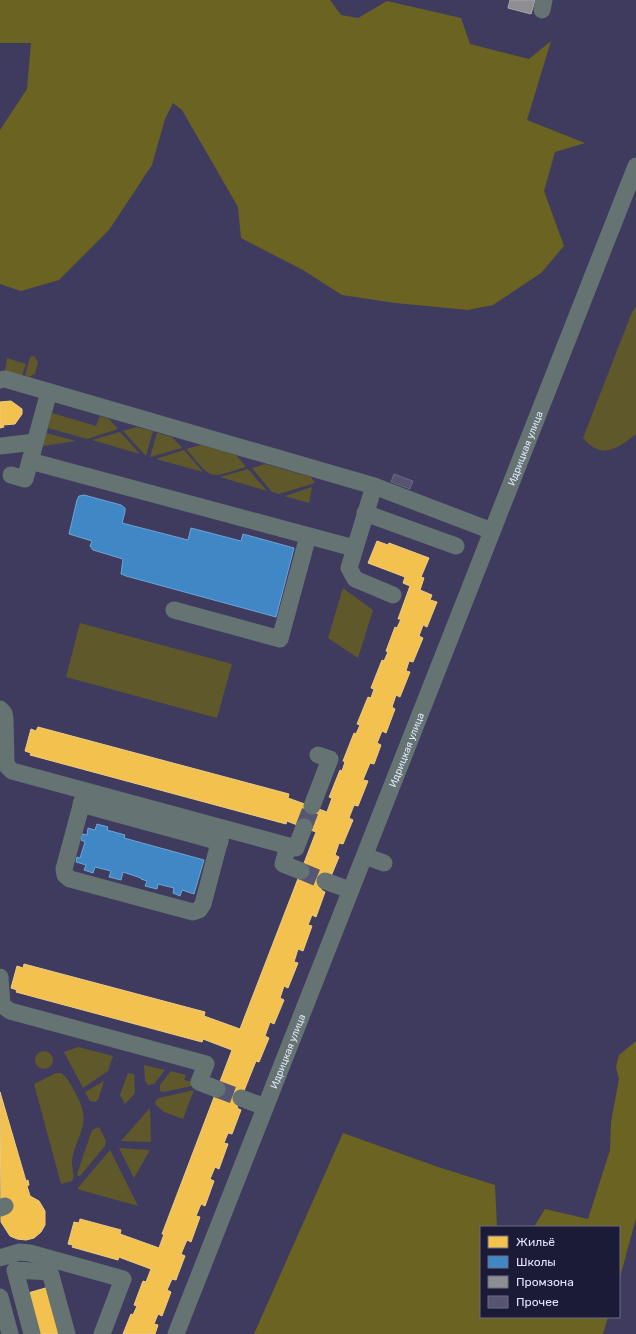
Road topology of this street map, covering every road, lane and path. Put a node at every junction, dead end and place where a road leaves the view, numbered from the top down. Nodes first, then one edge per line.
1 (636, 166) edge
2 (0, 380) edge
3 (49, 392) junction
4 (35, 442) junction
5 (0, 446) edge
6 (30, 461) junction
7 (11, 476) dead end
8 (374, 486) junction
9 (366, 513) junction
10 (456, 518) junction
11 (492, 531) junction
12 (308, 536) junction
13 (354, 548) junction
14 (393, 595) dead end
15 (174, 610) dead end
16 (0, 709) edge
17 (318, 754) dead end
18 (83, 797) junction
19 (312, 806) tunnel mouth
20 (304, 828) tunnel mouth
21 (222, 835) junction
22 (288, 846) junction
23 (364, 856) junction
24 (384, 863) dead end
25 (301, 871) tunnel mouth
26 (325, 881) tunnel mouth
27 (350, 890) junction
28 (0, 977) edge
29 (217, 1089) tunnel mouth
30 (241, 1098) tunnel mouth
31 (265, 1107) junction
32 (0, 1258) edge
33 (0, 1297) edge
34 (10, 1334) edge
35 (32, 1334) edge
36 (67, 1334) edge
37 (102, 1334) edge
38 (176, 1334) edge

1 - 11 street, Идрицкая улица
2 - 3 street
3 - 4 street
3 - 8 street
4 - 5 street
4 - 6 street
6 - 7 street
6 - 12 street
8 - 9 street
8 - 10 street
9 - 10 street
9 - 13 street
10 - 11 street
11 - 23 street, Идрицкая улица
12 - 13 street
12 - 15 street
13 - 14 street
16 - 18 street
17 - 19 street
18 - 21 street
18 - 21 street
20 - 22 street
21 - 22 street
22 - 25 street
23 - 24 street
23 - 27 street, Идрицкая улица
26 - 27 street
27 - 31 street, Идрицкая улица
28 - 29 street
30 - 31 street
31 - 38 street, Идрицкая улица
32 - 37 street
33 - 34 street
35 - 36 street

